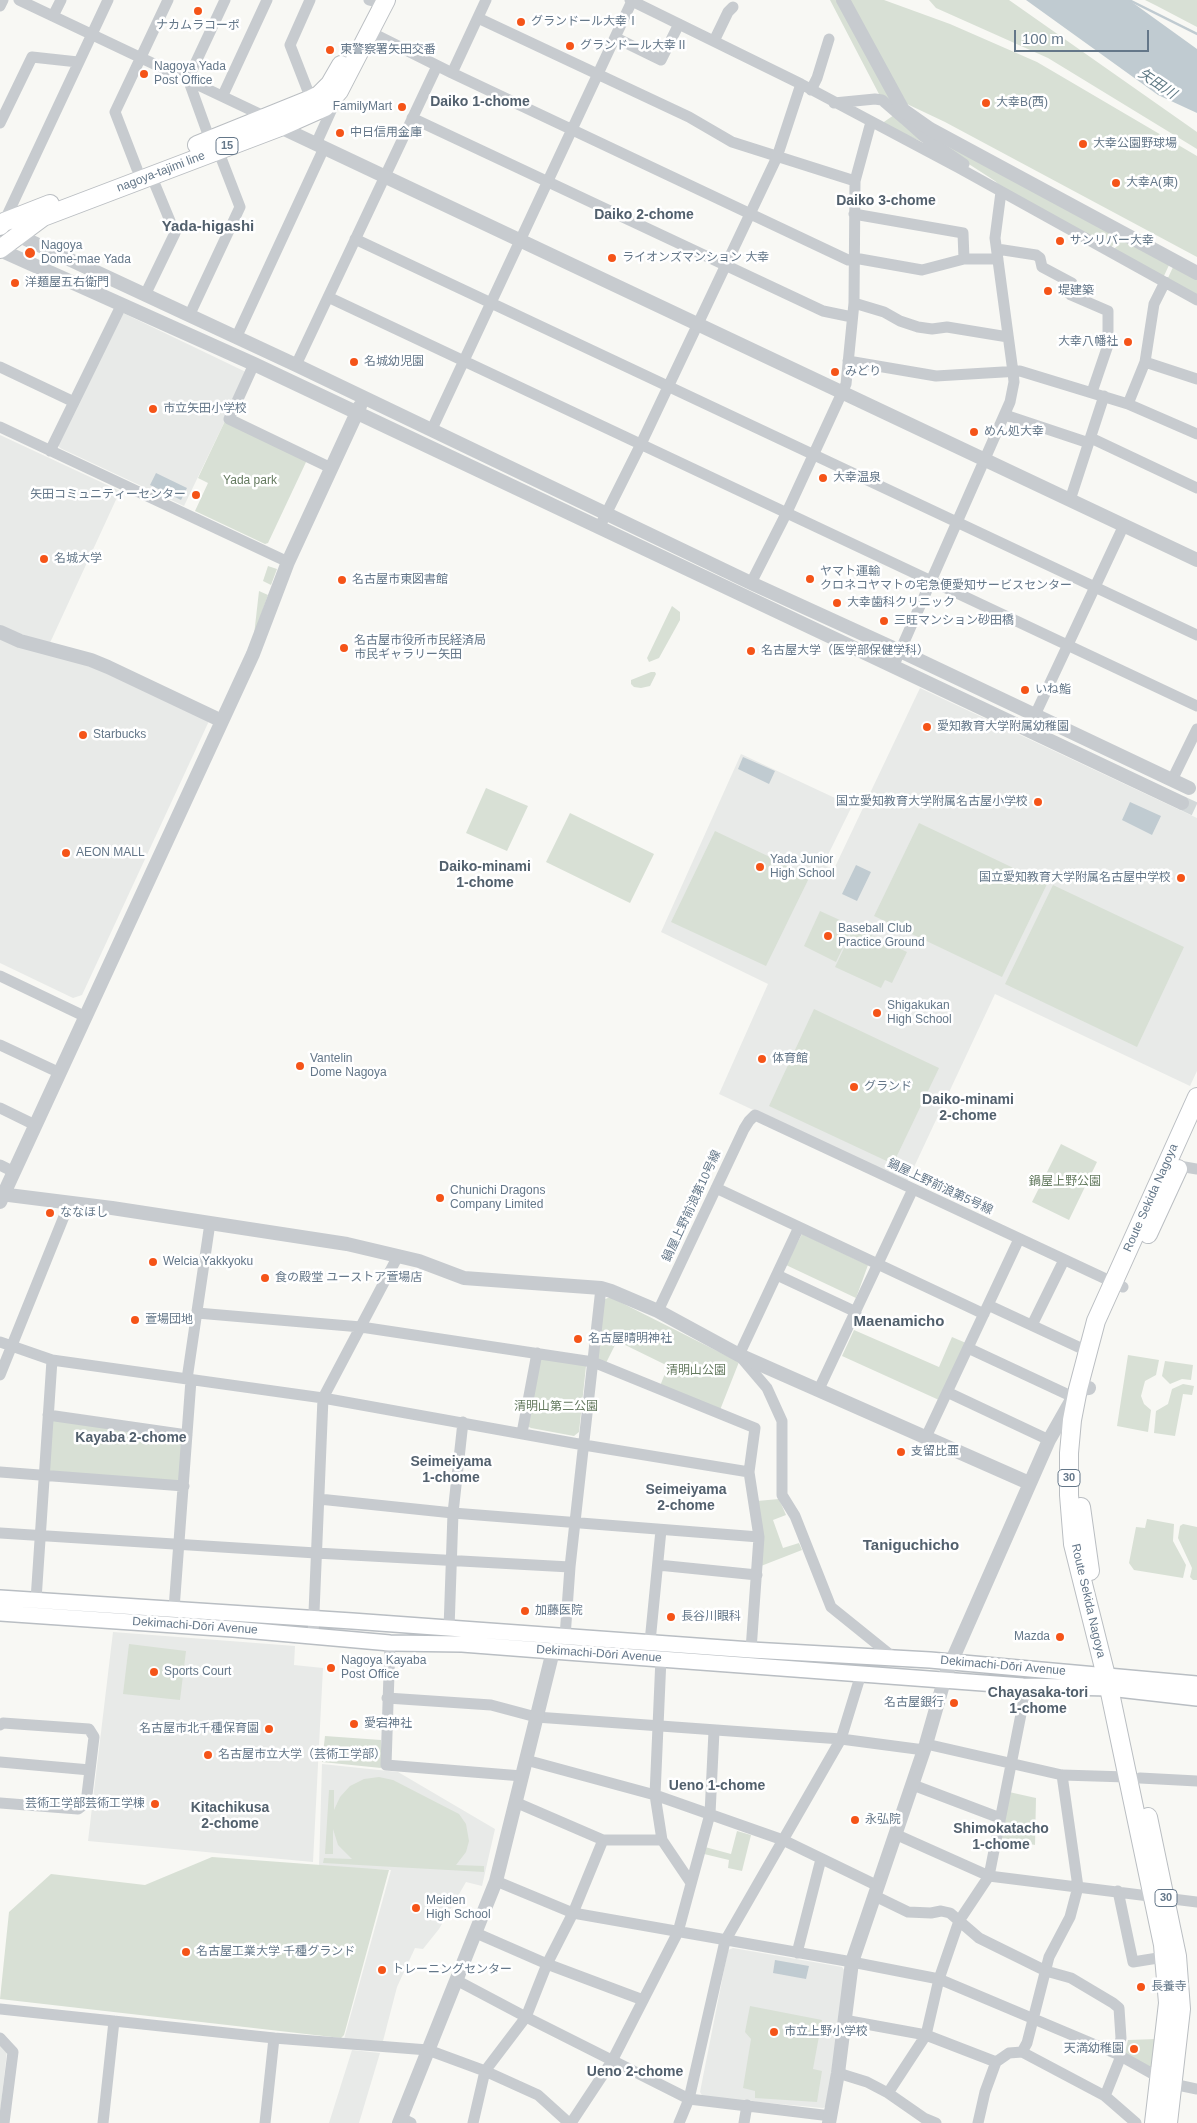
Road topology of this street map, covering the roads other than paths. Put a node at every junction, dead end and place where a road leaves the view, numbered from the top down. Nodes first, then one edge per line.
1 (3, 0) edge
2 (19, 0) edge
3 (61, 0) edge
4 (108, 0) edge
5 (168, 0) edge
6 (225, 0) edge
7 (267, 0) edge
8 (310, 0) edge
9 (375, 0) edge
10 (486, 0) edge
11 (843, 0) edge
12 (631, 1) edge
13 (0, 6) edge
14 (733, 7) dead end
15 (53, 16) junction
16 (478, 18) junction
17 (679, 24) junction
18 (370, 32) junction
19 (92, 34) junction
20 (616, 38) junction
21 (829, 39) dead end
22 (714, 41) junction
23 (141, 57) junction
24 (78, 62) junction
25 (437, 66) junction
26 (452, 73) junction
27 (598, 76) junction
28 (188, 79) junction
29 (342, 86) junction
30 (806, 87) junction
31 (223, 95) junction
32 (312, 99) junction
33 (834, 103) junction
34 (904, 114) junction
35 (412, 118) junction
36 (274, 122) junction
37 (870, 122) junction
38 (0, 123) edge
39 (573, 130) junction
40 (214, 145) junction
41 (320, 146) junction
42 (777, 156) junction
43 (144, 172) junction
44 (384, 176) junction
45 (855, 181) junction
46 (549, 182) junction
47 (1002, 192) junction
48 (750, 213) junction
49 (854, 214) junction
50 (1, 223) edge
51 (17, 235) junction
52 (355, 239) junction
53 (520, 241) junction
54 (0, 250) edge
55 (997, 254) junction
56 (854, 259) junction
57 (964, 259) junction
58 (725, 266) junction
59 (1197, 272) edge
60 (1165, 282) junction
61 (145, 295) junction
62 (328, 297) junction
63 (1197, 300) edge
64 (491, 302) junction
65 (854, 303) junction
66 (122, 304) junction
67 (189, 316) junction
68 (852, 317) junction
69 (697, 324) junction
70 (1008, 337) junction
71 (236, 338) junction
72 (464, 360) junction
73 (848, 361) junction
74 (1145, 362) junction
75 (254, 364) junction
76 (296, 365) junction
77 (0, 367) edge
78 (1013, 372) junction
79 (1197, 379) edge
80 (668, 386) junction
81 (1092, 392) junction
82 (843, 393) junction
83 (1104, 396) junction
84 (365, 397) junction
85 (74, 402) junction
86 (1128, 404) junction
87 (356, 414) junction
88 (1005, 414) junction
89 (0, 427) edge
90 (432, 429) junction
91 (1197, 434) edge
92 (1090, 440) junction
93 (642, 444) junction
94 (50, 451) junction
95 (814, 454) junction
96 (985, 460) junction
97 (331, 468) junction
98 (1197, 488) edge
99 (1070, 500) junction
100 (787, 512) junction
101 (607, 513) junction
102 (958, 522) junction
103 (1124, 525) junction
104 (599, 528) junction
105 (1197, 560) edge
106 (288, 562) junction
107 (931, 580) junction
108 (751, 583) junction
109 (1096, 587) junction
110 (0, 632) edge
111 (1197, 635) edge
112 (1068, 645) junction
113 (900, 651) junction
114 (893, 667) junction
115 (1197, 706) edge
116 (1035, 715) junction
117 (222, 721) junction
118 (1197, 729) edge
119 (1172, 780) junction
120 (1189, 788) tunnel mouth
121 (1182, 803) tunnel mouth
122 (0, 976) edge
123 (86, 1017) junction
124 (0, 1045) edge
125 (60, 1073) junction
126 (1197, 1097) edge
127 (0, 1108) edge
128 (755, 1116) joint
129 (36, 1125) junction
130 (1197, 1127) edge
131 (0, 1165) edge
132 (1179, 1166) junction
133 (1197, 1169) edge
134 (14, 1172) junction
135 (716, 1188) junction
136 (914, 1189) junction
137 (1, 1197) edge
138 (69, 1204) junction
139 (210, 1223) junction
140 (799, 1227) junction
141 (1019, 1239) junction
142 (398, 1256) junction
143 (1064, 1260) junction
144 (878, 1264) junction
145 (777, 1275) junction
146 (1118, 1285) junction
147 (601, 1288) junction
148 (986, 1310) junction
149 (658, 1311) junction
150 (856, 1312) junction
151 (197, 1313) junction
152 (1032, 1325) junction
153 (361, 1327) junction
154 (0, 1342) edge
155 (12, 1346) junction
156 (968, 1348) junction
157 (1087, 1351) junction
158 (537, 1353) junction
159 (739, 1354) junction
160 (52, 1360) junction
161 (593, 1362) junction
162 (0, 1375) edge
163 (189, 1380) junction
164 (819, 1389) junction
165 (1080, 1391) junction
166 (947, 1392) junction
167 (323, 1398) junction
168 (48, 1415) junction
169 (463, 1422) junction
170 (522, 1433) junction
171 (187, 1435) junction
172 (926, 1437) junction
173 (1049, 1440) junction
174 (584, 1445) junction
175 (0, 1472) edge
176 (749, 1472) junction
177 (44, 1475) junction
178 (1029, 1483) junction
179 (184, 1486) junction
180 (319, 1499) junction
181 (453, 1513) junction
182 (576, 1522) junction
183 (661, 1530) junction
184 (0, 1532) edge
185 (40, 1535) junction
186 (759, 1537) junction
187 (180, 1544) junction
188 (316, 1553) junction
189 (452, 1561) junction
190 (658, 1564) junction
191 (570, 1567) junction
192 (756, 1576) junction
193 (0, 1598) edge
194 (36, 1600) junction
195 (174, 1609) junction
196 (0, 1612) edge
197 (314, 1619) junction
198 (449, 1629) junction
199 (313, 1636) junction
200 (565, 1637) junction
201 (650, 1642) junction
202 (390, 1643) junction
203 (553, 1650) junction
204 (751, 1650) junction
205 (893, 1657) junction
206 (661, 1658) junction
207 (952, 1661) junction
208 (861, 1674) junction
209 (944, 1680) junction
210 (1113, 1682) junction
211 (1197, 1684) edge
212 (1024, 1686) junction
213 (387, 1698) junction
214 (1197, 1698) edge
215 (536, 1717) junction
216 (0, 1724) edge
217 (658, 1727) junction
218 (714, 1730) junction
219 (841, 1739) junction
220 (925, 1747) junction
221 (526, 1760) junction
222 (0, 1762) edge
223 (1010, 1763) junction
224 (90, 1770) junction
225 (1062, 1775) junction
226 (522, 1776) junction
227 (1133, 1778) junction
228 (1197, 1781) edge
229 (913, 1785) junction
230 (655, 1794) junction
231 (515, 1802) junction
232 (0, 1803) edge
233 (710, 1814) junction
234 (1000, 1818) junction
235 (896, 1834) junction
236 (603, 1840) junction
237 (662, 1840) junction
238 (783, 1840) junction
239 (821, 1859) junction
240 (989, 1876) junction
241 (496, 1881) junction
242 (691, 1883) junction
243 (1078, 1887) junction
244 (877, 1891) junction
245 (1118, 1891) junction
246 (1160, 1897) junction
247 (1197, 1902) edge
248 (572, 1913) junction
249 (959, 1921) junction
250 (678, 1932) junction
251 (476, 1933) junction
252 (725, 1941) junction
253 (797, 1953) junction
254 (1164, 1957) junction
255 (852, 1962) junction
256 (547, 1964) junction
257 (1046, 1970) junction
258 (939, 1979) junction
259 (458, 1981) junction
260 (643, 2000) junction
261 (0, 2009) edge
262 (526, 2018) junction
263 (844, 2020) junction
264 (1034, 2020) junction
265 (114, 2021) junction
266 (926, 2035) junction
267 (0, 2038) edge
268 (274, 2038) junction
269 (428, 2050) junction
270 (1022, 2052) junction
271 (1119, 2055) junction
272 (612, 2061) junction
273 (996, 2062) junction
274 (485, 2071) junction
275 (838, 2073) junction
276 (1167, 2081) junction
277 (1197, 2089) edge
278 (888, 2093) junction
279 (1105, 2096) junction
280 (689, 2099) junction
281 (746, 2106) junction
282 (830, 2119) edge
283 (404, 2121) edge
284 (1130, 2121) edge
285 (4, 2123) edge
286 (103, 2123) edge
287 (265, 2123) edge
288 (473, 2123) edge
289 (570, 2123) edge
290 (679, 2123) edge
291 (744, 2123) edge
292 (936, 2123) edge
293 (978, 2123) edge
294 (1154, 2123) edge
295 (1168, 2123) edge

1 - 13 street
2 - 15 street
3 - 15 street
4 - 19 street
5 - 23 street
6 - 28 street
7 - 31 street
8 - 32 street
9 - 18 main road, nagoya-tajimi line / 15
9 - 32 main road, nagoya-tajimi line / 15
10 - 16 street
11 - 34 street
12 - 17 street
12 - 20 street
14 - 22 street
15 - 19 street
16 - 26 street
16 - 27 street
17 - 20 street
17 - 22 street
18 - 25 street
18 - 29 main road, nagoya-tajimi line / 15
19 - 23 street
19 - 24 street
20 - 27 street
21 - 30 street
22 - 30 street
23 - 28 street
23 - 43 street
24 - 38 street
24 - 50 street
25 - 26 street
25 - 35 street
26 - 39 street
27 - 39 street
27 - 42 street
28 - 31 street
28 - 40 street
29 - 36 main road, nagoya-tajimi line / 15
29 - 41 street
30 - 33 street
30 - 42 street
31 - 36 street
32 - 36 main road, nagoya-tajimi line / 15
33 - 34 street
33 - 37 street
34 - 47 street
34 - 59 street
35 - 44 street
35 - 46 street
36 - 40 main road, nagoya-tajimi line / 15
36 - 41 street
37 - 45 street
37 - 47 street
39 - 46 street
39 - 48 street
40 - 43 main road, nagoya-tajimi line / 15
40 - 67 street
41 - 44 street
41 - 71 street
42 - 45 street
42 - 48 street
43 - 50 main road, nagoya-tajimi line / 15
43 - 51 main road, nagoya-tajimi line / 15
43 - 61 street
44 - 52 street
44 - 53 street
45 - 49 street
46 - 53 street
46 - 58 street
47 - 55 street
47 - 60 street
48 - 56 street
48 - 58 street
49 - 56 street
49 - 57 street
50 - 51 main road
51 - 54 main road, nagoya-tajimi line / 15
51 - 61 street
52 - 62 street
52 - 64 street
53 - 64 street
53 - 69 street
54 - 66 street
55 - 57 street
55 - 70 street
55 - 81 street
56 - 57 street
56 - 65 street
58 - 68 street
58 - 69 street
60 - 63 street
60 - 74 street
61 - 67 street
62 - 72 street
62 - 76 street
64 - 72 street
64 - 80 street
65 - 68 street
65 - 70 street
66 - 75 street
66 - 85 street
67 - 71 street
68 - 73 street
69 - 80 street
69 - 82 street
70 - 78 street
71 - 76 street
72 - 90 street
72 - 93 street
73 - 78 street
73 - 82 street
74 - 79 street
74 - 86 street
75 - 87 street
75 - 97 street
76 - 84 street
77 - 85 street
78 - 81 street
78 - 88 street
80 - 93 street
80 - 95 street
81 - 83 street
82 - 95 street
82 - 96 street
83 - 86 street
83 - 92 street
84 - 87 street
84 - 90 street
85 - 94 street
86 - 91 street
87 - 97 street
87 - 104 street
88 - 92 street
88 - 96 street
89 - 94 street
90 - 101 street
92 - 98 street
92 - 99 street
93 - 100 street
93 - 101 street
94 - 106 street
95 - 100 street
95 - 102 street
96 - 99 street
96 - 102 street
97 - 106 street
99 - 103 street
100 - 107 street
100 - 108 street
101 - 104 street
101 - 108 street
102 - 107 street
102 - 109 street
103 - 105 street
103 - 109 street
104 - 114 street
106 - 117 street
107 - 112 street
107 - 113 street
108 - 113 street
109 - 111 street
109 - 112 street
110 - 117 street
112 - 115 street
112 - 116 street
113 - 114 street
113 - 116 street
114 - 121 street
116 - 119 street
117 - 123 street
118 - 119 street
119 - 120 street
122 - 123 street
123 - 125 street
124 - 125 street
125 - 129 street
126 - 146 main road, Route Sekida Nagoya / 30
127 - 129 street
128 - 135 street, 鍋屋上野前浪第10号線
128 - 136 street, 鍋屋上野前浪第5号線
129 - 134 street
130 - 132 main road, Route Sekida Nagoya / 30
131 - 134 street
132 - 133 street
132 - 146 main road, Route Sekida Nagoya / 30
134 - 137 street
135 - 140 street
135 - 149 street, 鍋屋上野前浪第10号線
136 - 141 street, 鍋屋上野前浪第5号線
136 - 144 street
137 - 138 street
138 - 139 street
138 - 155 street
139 - 142 street
139 - 151 street
140 - 144 street
140 - 145 street
141 - 143 street, 鍋屋上野前浪第5号線
141 - 148 street
142 - 147 street
142 - 153 street
143 - 146 street, 鍋屋上野前浪第5号線
143 - 152 street
144 - 148 street
144 - 150 street
145 - 150 street
145 - 159 street
146 - 157 main road, Route Sekida Nagoya / 30
146 - 165 main road, Route Sekida Nagoya / 30
147 - 149 street
147 - 161 street
148 - 152 street
148 - 156 street
149 - 159 street
150 - 164 street
151 - 153 street
151 - 163 street
152 - 157 street
153 - 158 street
153 - 167 street
154 - 155 street
155 - 160 street
155 - 162 street
156 - 165 street
156 - 166 street
157 - 165 main road, Route Sekida Nagoya / 30
158 - 161 street
158 - 170 street
159 - 164 street
159 - 205 street
160 - 163 street
160 - 168 street
161 - 174 street
161 - 176 street
163 - 167 street
163 - 171 street
164 - 172 street
165 - 173 street
165 - 210 main road, Route Sekida Nagoya / 30
166 - 172 street
166 - 173 street
167 - 169 street
167 - 180 street
168 - 171 street
168 - 177 street
169 - 170 street
169 - 181 street
170 - 174 street
171 - 179 street
172 - 178 street
173 - 178 street
174 - 176 street
174 - 182 street
175 - 177 street
176 - 186 street
177 - 179 street
177 - 185 street
178 - 207 street
179 - 187 street
180 - 181 street
180 - 188 street
181 - 182 street
181 - 189 street
182 - 183 street
182 - 191 street
183 - 186 street
183 - 190 street
184 - 185 street
185 - 187 street
185 - 194 street
186 - 192 street
187 - 188 street
187 - 195 street
188 - 189 street
188 - 197 street
189 - 191 street
189 - 198 street
190 - 192 street
190 - 201 street
191 - 200 street
192 - 204 street
193 - 194 main road, Dekimachi-Dōri Avenue
194 - 195 main road, Dekimachi-Dōri Avenue
195 - 197 main road, Dekimachi-Dōri Avenue
196 - 199 main road, Dekimachi-Dōri Avenue
197 - 198 main road, Dekimachi-Dōri Avenue
197 - 199 street
198 - 200 main road, Dekimachi-Dōri Avenue
199 - 202 main road, Dekimachi-Dōri Avenue
200 - 201 main road, Dekimachi-Dōri Avenue
200 - 203 street
201 - 204 main road, Dekimachi-Dōri Avenue
202 - 203 main road, Dekimachi-Dōri Avenue
202 - 213 street
203 - 206 main road, Dekimachi-Dōri Avenue
203 - 215 street
204 - 205 main road, Dekimachi-Dōri Avenue
205 - 207 main road, Dekimachi-Dōri Avenue
206 - 208 main road, Dekimachi-Dōri Avenue
206 - 217 street
207 - 209 street
207 - 210 main road, Dekimachi-Dōri Avenue
208 - 209 main road, Dekimachi-Dōri Avenue
208 - 219 street
209 - 212 main road, Dekimachi-Dōri Avenue
209 - 220 street
210 - 211 main road, Dekimachi-Dōri Avenue
210 - 212 main road, Dekimachi-Dōri Avenue
210 - 214 main road, Dekimachi-Dōri Avenue
210 - 227 main road, Route Sekida Nagoya / 30
212 - 223 street
213 - 215 street
213 - 226 street
215 - 217 street
215 - 221 street
216 - 224 street
217 - 218 street
217 - 230 street
218 - 219 street
218 - 233 street
219 - 220 street
219 - 238 street
220 - 223 street
220 - 229 street
221 - 226 street
221 - 230 street
222 - 224 street
223 - 225 street
223 - 234 street
224 - 232 street
225 - 227 street
225 - 243 street
226 - 231 street
227 - 228 street
227 - 246 main road, Route Sekida Nagoya / 30
229 - 234 street
229 - 235 street
230 - 233 street
230 - 237 street
231 - 236 street
231 - 241 street
233 - 238 street
233 - 242 street
234 - 240 street
235 - 240 street
235 - 244 street
236 - 237 street
236 - 248 street
237 - 242 street
238 - 239 street
238 - 252 street
239 - 244 street
239 - 253 street
240 - 243 street
240 - 249 street
241 - 248 street
241 - 251 street
242 - 250 street
243 - 245 street
243 - 257 street
244 - 249 street
244 - 255 street
245 - 246 street
245 - 254 street
246 - 247 street
246 - 254 main road, Route Sekida Nagoya / 30
246 - 276 main road, Route Sekida Nagoya / 30
248 - 250 street
248 - 256 street
249 - 257 street
249 - 258 street
250 - 252 street
250 - 260 street
251 - 256 street
251 - 259 street
252 - 253 street
252 - 280 street
253 - 255 street
254 - 276 main road, Route Sekida Nagoya / 30
255 - 258 street
255 - 263 street
256 - 260 street
256 - 262 street
257 - 264 street
257 - 271 street
258 - 264 street
258 - 266 street
259 - 262 street
259 - 269 street
260 - 272 street
261 - 265 street
262 - 272 street
262 - 274 street
263 - 266 street
263 - 275 street
264 - 270 street
264 - 271 street
265 - 268 street
265 - 286 street
266 - 273 street
266 - 278 street
267 - 285 street
268 - 269 street
268 - 287 street
269 - 274 street
269 - 283 street
270 - 273 street
270 - 279 street
271 - 276 street
271 - 279 street
272 - 280 street
272 - 289 street
273 - 293 street
274 - 288 street
274 - 289 street
275 - 278 street
275 - 282 street
276 - 277 street
276 - 294 main road, Route Sekida Nagoya / 30
276 - 295 main road, Route Sekida Nagoya / 30
278 - 292 street
279 - 284 street
280 - 281 street
280 - 290 street
281 - 282 street
281 - 291 street

